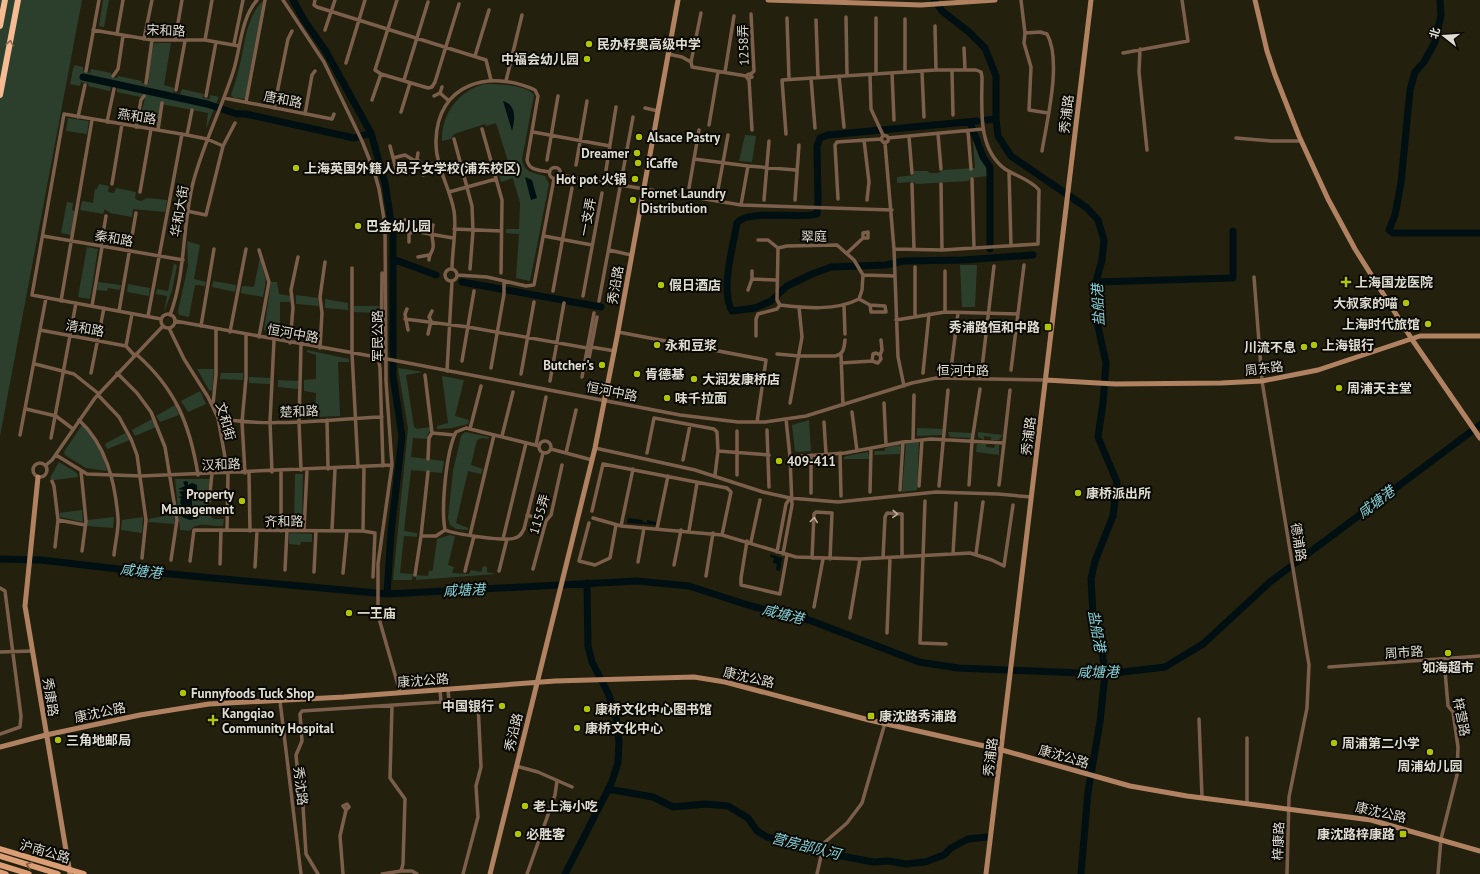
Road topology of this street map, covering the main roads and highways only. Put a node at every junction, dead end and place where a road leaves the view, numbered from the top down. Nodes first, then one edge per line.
1 (5, 0) edge
2 (18, 0) edge
3 (0, 26) edge
4 (0, 96) edge
5 (0, 849) edge
6 (0, 856) edge
7 (0, 865) edge
8 (0, 872) edge
9 (70, 872) edge
10 (6, 874) edge
11 (29, 874) edge
12 (58, 874) edge
13 (84, 874) edge

1 - 3 highway
4 -> 2 highway
5 - 9 main road, 沪南公路
12 -> 6 main road
7 - 11 main road
8 - 10 main road
9 - 13 main road, 沪南公路

